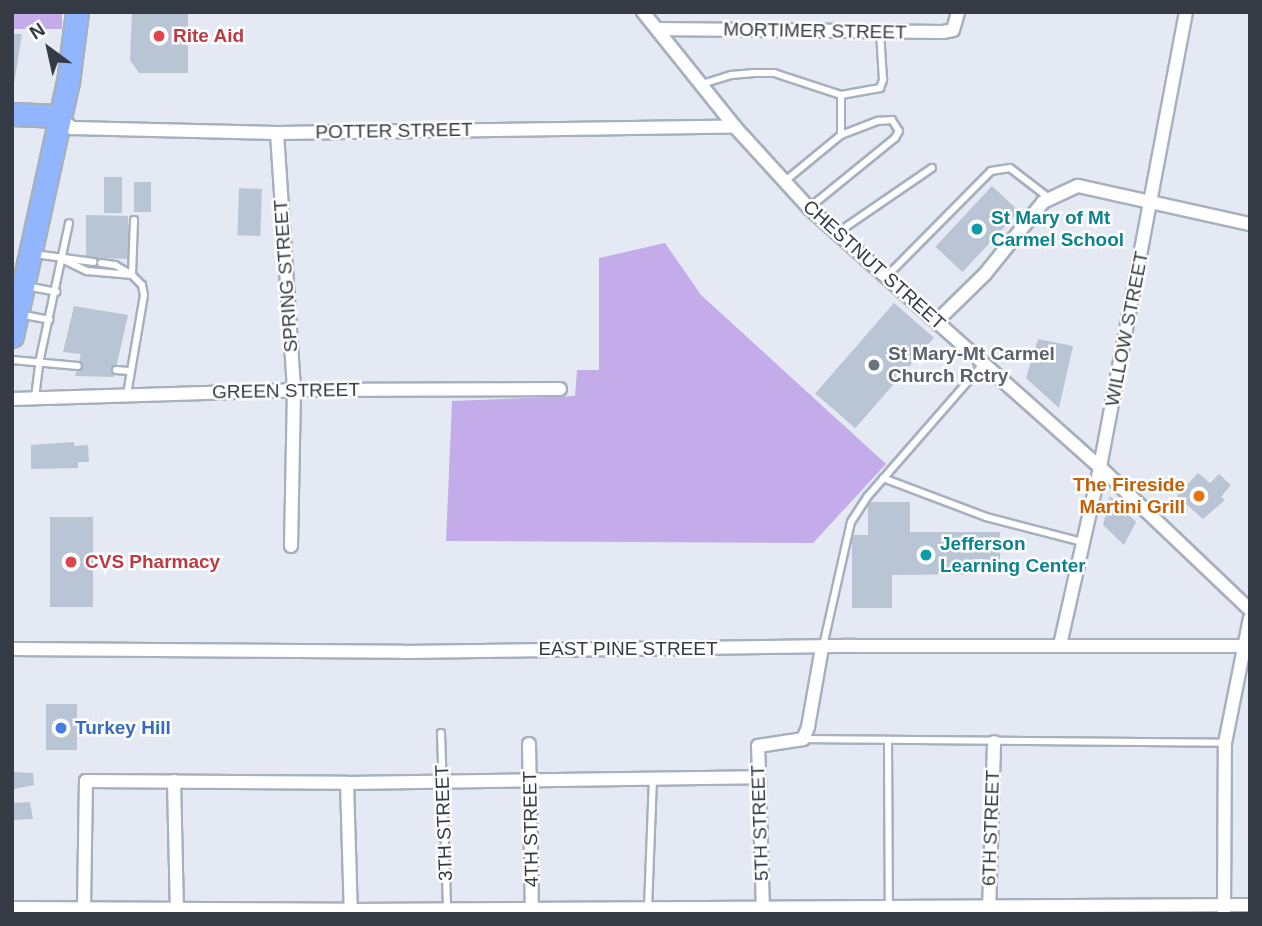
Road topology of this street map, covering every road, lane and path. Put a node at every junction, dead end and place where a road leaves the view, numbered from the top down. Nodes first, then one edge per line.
1 (77, 12) edge
2 (643, 12) edge
3 (1186, 12) edge
4 (958, 18) edge
5 (657, 29) junction
6 (880, 31) junction
7 (702, 84) junction
8 (841, 96) junction
9 (12, 114) edge
10 (59, 116) junction
11 (735, 127) junction
12 (277, 133) junction
13 (841, 135) junction
14 (932, 168) dead end
15 (784, 182) junction
16 (1050, 199) junction
17 (1151, 203) junction
18 (809, 208) junction
19 (134, 220) dead end
20 (69, 223) dead end
21 (1250, 224) edge
22 (837, 233) junction
23 (32, 254) junction
24 (62, 259) junction
25 (93, 262) dead end
26 (101, 263) dead end
27 (132, 275) junction
28 (886, 277) junction
29 (24, 286) junction
30 (56, 292) junction
31 (18, 313) junction
32 (49, 320) junction
33 (937, 321) junction
34 (12, 336) edge
35 (12, 360) edge
36 (39, 362) junction
37 (984, 363) junction
38 (78, 366) dead end
39 (116, 370) dead end
40 (129, 371) junction
41 (559, 389) dead end
42 (294, 390) junction
43 (127, 395) junction
44 (35, 398) junction
45 (12, 399) edge
46 (1100, 467) junction
47 (883, 478) junction
48 (1083, 542) junction
49 (291, 545) dead end
50 (1250, 610) edge
51 (1250, 618) edge
52 (1060, 645) junction
53 (1244, 646) junction
54 (822, 648) junction
55 (12, 649) edge
56 (441, 733) dead end
57 (803, 739) junction
58 (888, 741) junction
59 (994, 742) junction
60 (1225, 743) junction
61 (529, 744) dead end
62 (759, 777) junction
63 (653, 778) junction
64 (530, 780) junction
65 (174, 781) junction
66 (444, 781) junction
67 (347, 783) junction
68 (1250, 905) edge
69 (12, 908) edge
70 (86, 909) edge
71 (884, 909) edge
72 (177, 910) edge
73 (532, 910) edge
74 (648, 910) edge
75 (763, 910) edge
76 (1110, 910) edge
77 (1224, 910) edge
78 (268, 911) edge
79 (447, 911) edge
80 (989, 911) edge
81 (351, 912) edge

1 - 10 main road
2 - 5 street, CHESTNUT STREET
3 - 17 street, WILLOW STREET
4 - 6 street, MORTIMER STREET
5 - 6 street, MORTIMER STREET
5 - 7 street, CHESTNUT STREET
6 - 8 lane
7 - 8 lane
7 - 11 street, CHESTNUT STREET
8 - 13 lane
9 - 10 main road
10 - 12 street, POTTER STREET
10 - 23 main road
11 - 12 street, POTTER STREET
11 - 15 street, CHESTNUT STREET
12 - 42 street, SPRING STREET
13 - 15 lane
13 - 18 lane
14 - 22 lane
15 - 18 street, CHESTNUT STREET
16 - 17 street
16 - 28 lane
16 - 33 street
17 - 21 street
17 - 46 street, WILLOW STREET
18 - 22 street, CHESTNUT STREET
19 - 27 lane
20 - 24 lane
22 - 28 street, CHESTNUT STREET
23 - 24 lane
23 - 29 main road
24 - 25 lane
24 - 27 lane
24 - 30 lane
26 - 27 lane
27 - 40 lane
28 - 33 street, CHESTNUT STREET
29 - 30 lane
29 - 31 main road
30 - 32 lane
31 - 32 lane
31 - 34 main road
32 - 36 lane
33 - 37 street, CHESTNUT STREET
35 - 36 lane
36 - 38 lane
36 - 44 lane
37 - 46 street, CHESTNUT STREET
37 - 47 lane
39 - 40 lane
40 - 43 lane
41 - 42 street, GREEN STREET
42 - 43 street, GREEN STREET
42 - 49 street, SPRING STREET
43 - 44 street, GREEN STREET
44 - 45 street, GREEN STREET
46 - 48 street, WILLOW STREET
46 - 50 street, CHESTNUT STREET
47 - 48 lane
47 - 54 lane
48 - 52 street, WILLOW STREET
51 - 53 street
52 - 53 street, EAST PINE STREET
52 - 54 street, EAST PINE STREET
53 - 60 street
54 - 55 street, EAST PINE STREET
54 - 57 street
56 - 66 lane, 3TH STREET
57 - 58 lane
57 - 62 street, 5TH STREET
58 - 59 lane
58 - 71 lane
59 - 60 lane
59 - 80 street, 6TH STREET
60 - 77 street
61 - 64 street, 4TH STREET
62 - 63 street
62 - 75 street, 5TH STREET
63 - 64 street
63 - 74 lane
64 - 66 street
64 - 73 street, 4TH STREET
65 - 67 street
65 - 70 street
65 - 72 street
66 - 67 street
66 - 79 lane, 3TH STREET
67 - 81 street
68 - 77 street
69 - 70 street
70 - 72 street
71 - 75 street
71 - 80 street
72 - 78 street
73 - 74 street
73 - 79 street
74 - 75 street
76 - 77 street
76 - 80 street
78 - 81 street
79 - 81 street

